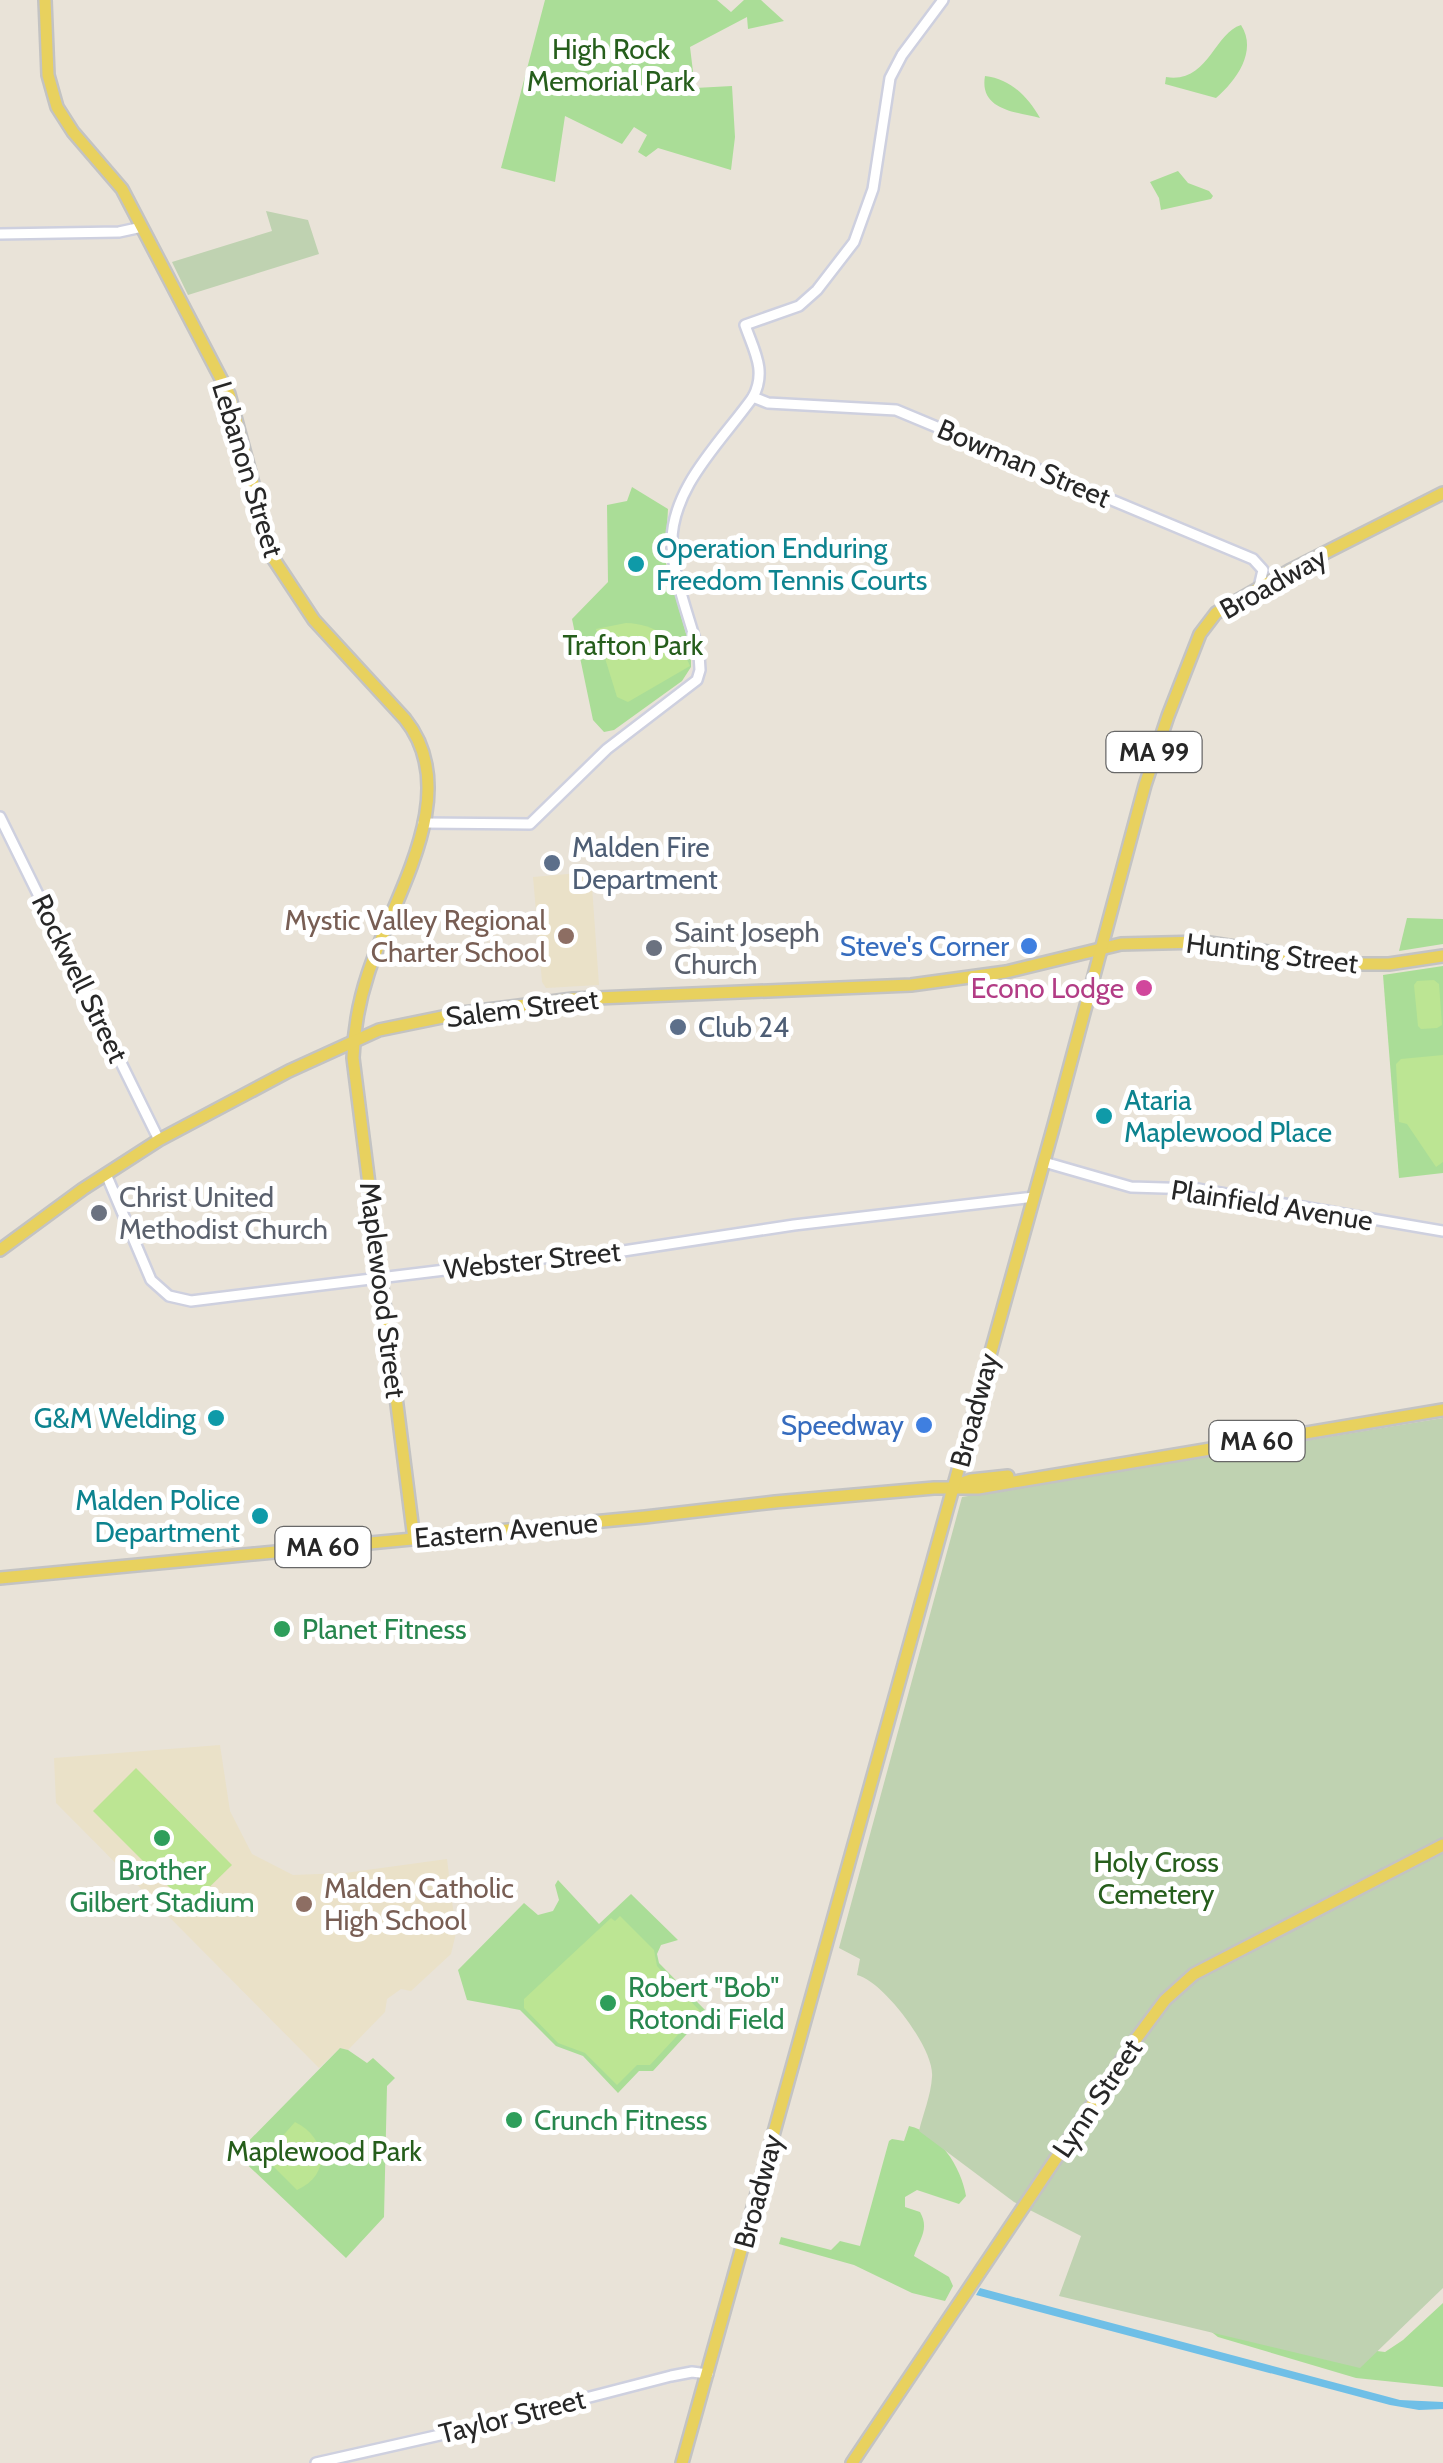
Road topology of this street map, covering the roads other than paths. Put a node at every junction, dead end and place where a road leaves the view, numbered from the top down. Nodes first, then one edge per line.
1 (45, 0) edge
2 (942, 0) edge
3 (142, 227) junction
4 (0, 234) edge
5 (754, 398) junction
6 (1443, 493) edge
7 (1258, 588) junction
8 (0, 817) edge
9 (423, 824) junction
10 (1101, 948) junction
11 (1443, 956) edge
12 (354, 1040) junction
13 (159, 1140) junction
14 (1044, 1162) junction
15 (106, 1174) junction
16 (1034, 1197) junction
17 (1443, 1231) edge
18 (0, 1250) edge
19 (381, 1277) junction
20 (1443, 1410) edge
21 (953, 1487) junction
22 (414, 1539) junction
23 (0, 1578) edge
24 (1443, 1846) edge
25 (708, 2374) junction
26 (316, 2463) edge
27 (682, 2463) edge
28 (852, 2463) edge

1 - 3 main road, Lebanon Street
2 - 5 street
3 - 4 street
3 - 9 main road, Lebanon Street
5 - 7 street, Bowman Street
5 - 9 street
6 - 7 main road, Broadway / MA 99
7 - 10 main road, Broadway / MA 99
8 - 13 street, Rockwell Street
9 - 12 main road, Lebanon Street
10 - 11 main road, Hunting Street
10 - 12 main road, Salem Street
10 - 14 main road, Broadway / MA 99
12 - 13 main road, Salem Street
12 - 19 main road, Maplewood Street
13 - 15 main road, Salem Street
14 - 16 main road, Broadway / MA 99
14 - 17 street, Plainfield Avenue
15 - 18 main road, Salem Street
15 - 19 street, Webster Street
16 - 19 street, Webster Street
16 - 21 main road, Broadway / MA 99
19 - 22 main road, Maplewood Street
20 - 21 main road, Eastern Avenue / MA 60
21 - 22 main road, Eastern Avenue / MA 60
21 - 25 main road, Broadway / MA 99
22 - 23 main road, Eastern Avenue / MA 60
24 - 28 main road, Lynn Street
25 - 26 street, Taylor Street
25 - 27 main road, Broadway / MA 99

